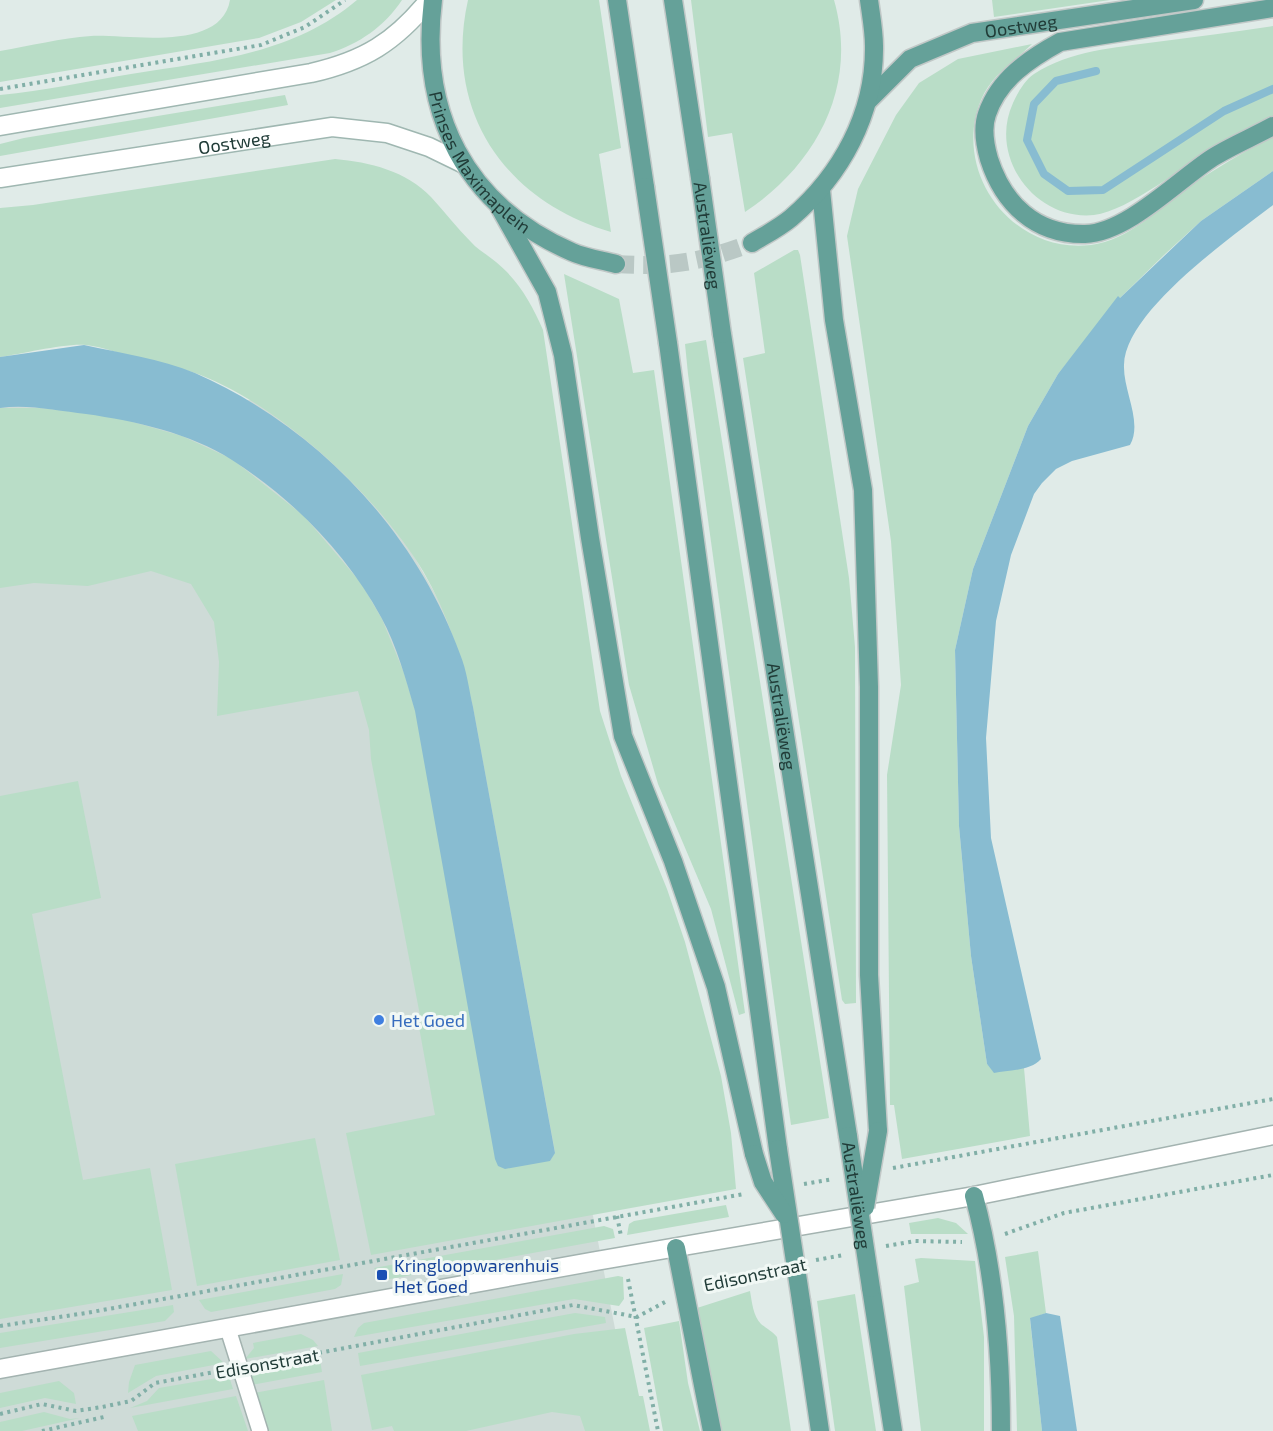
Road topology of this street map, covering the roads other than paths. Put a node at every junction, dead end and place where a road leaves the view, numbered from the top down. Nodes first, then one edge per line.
1 (431, 0) edge
2 (617, 0) edge
3 (674, 0) edge
4 (869, 0) edge
5 (1194, 0) edge
6 (1273, 8) edge
7 (868, 101) junction
8 (0, 126) edge
9 (1273, 126) edge
10 (464, 164) junction
11 (0, 178) edge
12 (821, 190) junction
13 (500, 208) junction
14 (752, 243) tunnel mouth
15 (616, 264) tunnel mouth
16 (1273, 1135) edge
17 (974, 1196) junction
18 (788, 1220) junction
19 (862, 1221) junction
20 (676, 1248) junction
21 (228, 1329) junction
22 (0, 1370) edge
23 (260, 1431) edge
24 (712, 1431) edge
25 (820, 1431) edge
26 (893, 1431) edge
27 (1001, 1431) edge

1 - 8 street
1 - 10 main road, Prinses Maximaplein
2 - 18 main road, bridge
3 - 19 main road, Australiëweg, bridge
4 - 7 main road
5 - 7 main road, Oostweg
6 - 9 main road
7 - 12 main road
10 - 11 street, Oostweg
10 - 13 main road, Prinses Maximaplein
12 - 14 main road
12 - 19 main road, bridge
13 - 15 main road, Prinses Maximaplein
13 - 18 main road, bridge
16 - 17 street, Edisonstraat
17 - 20 street, Edisonstraat
17 - 27 main road
18 - 25 main road, bridge
19 - 26 main road, Australiëweg, bridge
20 - 21 street, Edisonstraat
20 - 24 main road
21 - 22 street, Edisonstraat
21 - 23 lane

